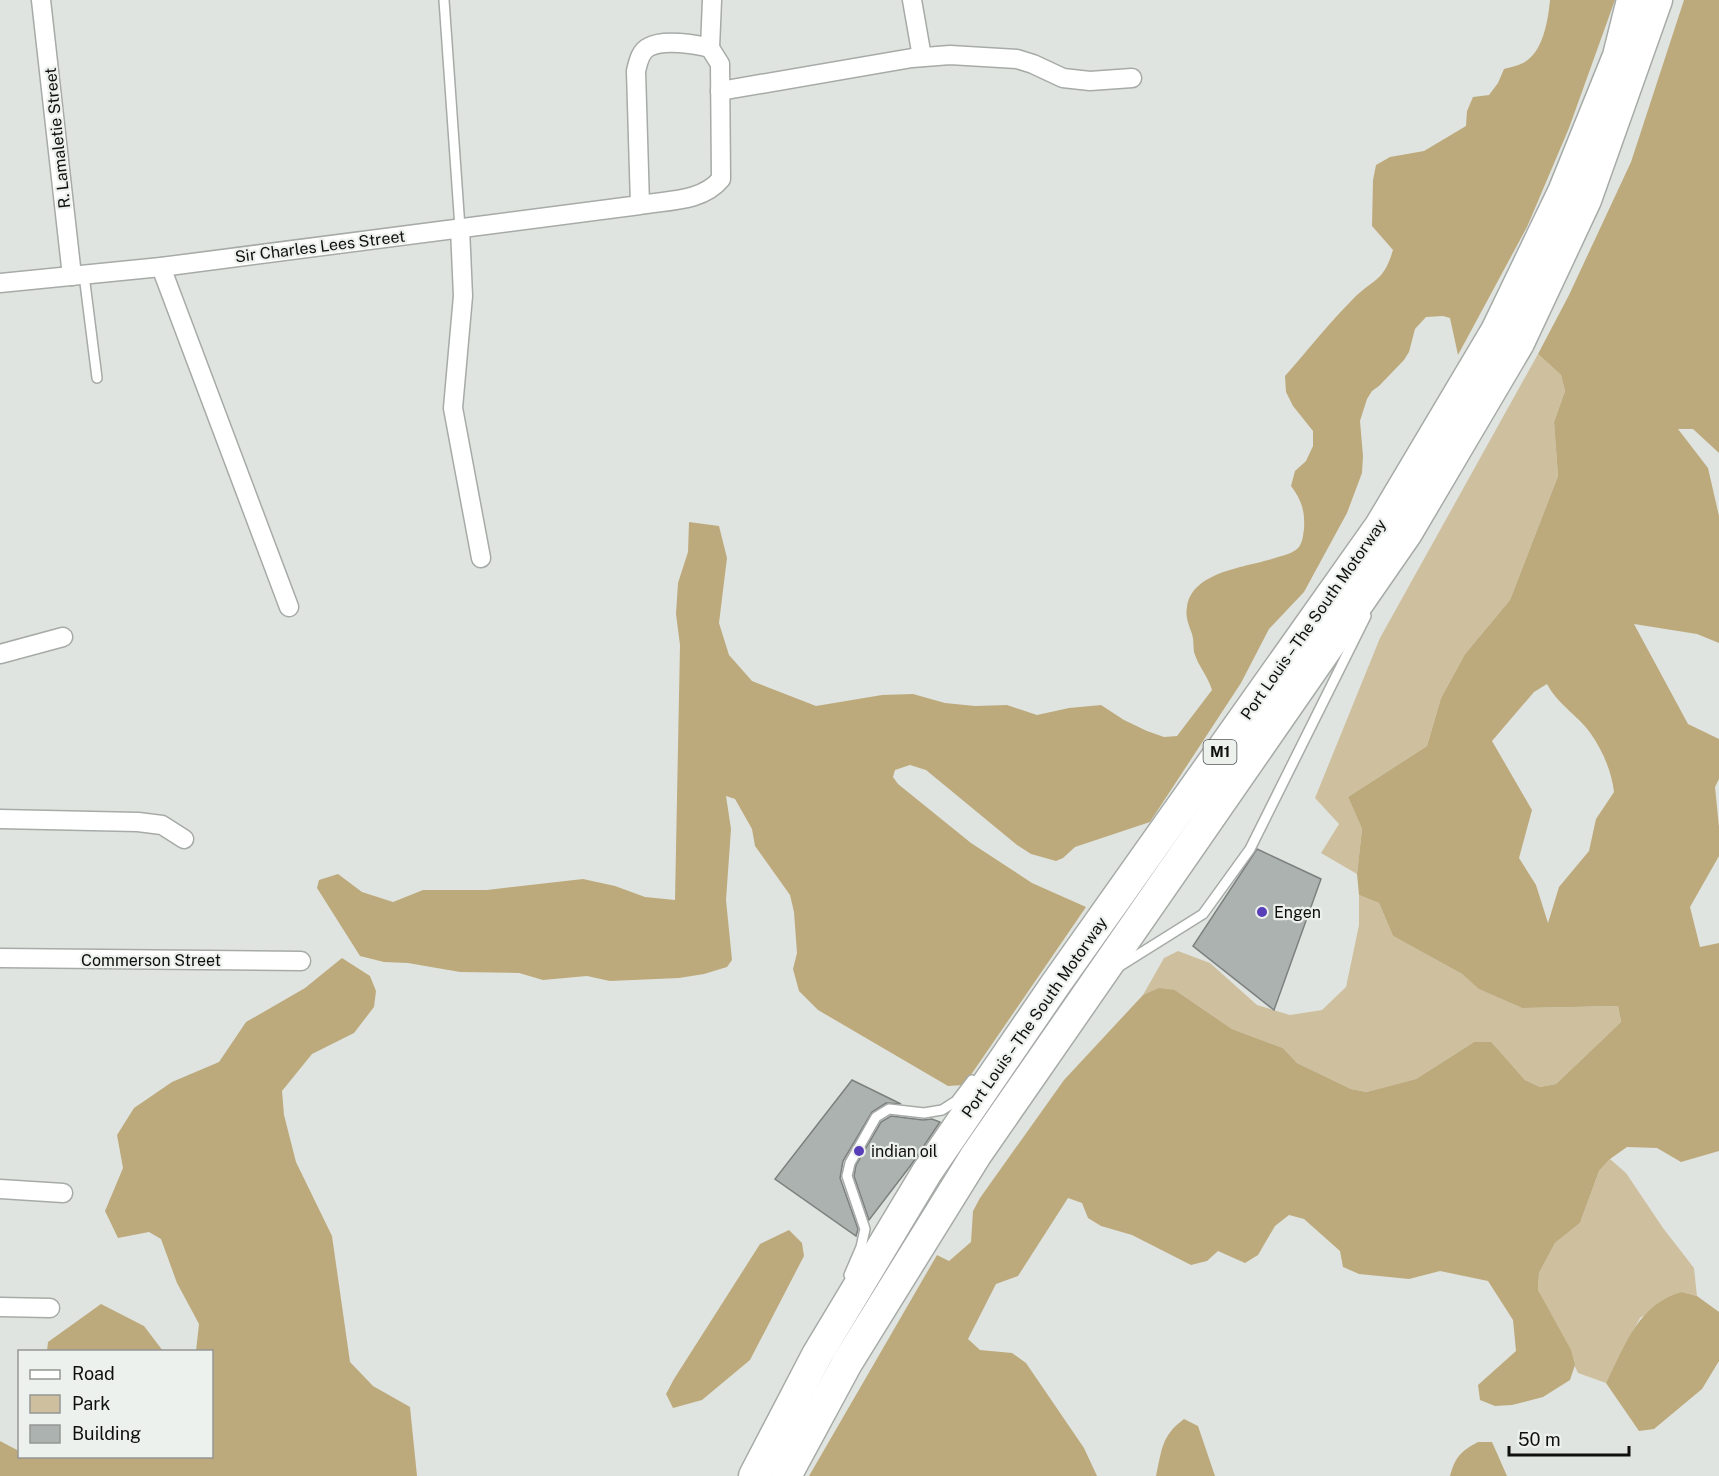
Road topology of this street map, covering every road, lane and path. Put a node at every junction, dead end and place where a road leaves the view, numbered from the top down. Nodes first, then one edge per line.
1 (41, 0) edge
2 (444, 0) edge
3 (712, 0) edge
4 (912, 0) edge
5 (1632, 0) edge
6 (1657, 0) edge
7 (711, 48) junction
8 (922, 57) junction
9 (1132, 78) dead end
10 (720, 91) junction
11 (640, 205) junction
12 (460, 228) junction
13 (161, 267) junction
14 (78, 276) junction
15 (0, 283) edge
16 (97, 378) dead end
17 (1407, 533) junction
18 (482, 558) dead end
19 (1376, 596) dead end
20 (289, 607) dead end
21 (1371, 607) dead end
22 (63, 637) dead end
23 (0, 654) edge
24 (0, 819) edge
25 (184, 839) dead end
26 (0, 958) edge
27 (301, 961) dead end
28 (1099, 978) junction
29 (1055, 985) junction
30 (1004, 1041) dead end
31 (976, 1074) dead end
32 (0, 1189) edge
33 (63, 1193) dead end
34 (848, 1280) dead end
35 (843, 1290) dead end
36 (0, 1308) edge
37 (50, 1308) dead end
38 (817, 1355) junction
39 (754, 1476) edge
40 (786, 1476) edge

1 - 14 street, R. Lamaletie Street
2 - 12 lane
3 - 7 street, Sir Charles Lees Street
4 - 8 street
5 - 29 highway, Port Louis – The South Motorway / M1
6 - 17 highway, Port Louis – The South Motorway / M1
7 - 10 street, Sir Charles Lees Street
7 - 11 street
8 - 9 street
8 - 10 street
10 - 11 street, Sir Charles Lees Street
11 - 12 street, Sir Charles Lees Street
12 - 13 street, Sir Charles Lees Street
12 - 18 street
13 - 14 street, Sir Charles Lees Street
13 - 20 street
14 - 15 street, Sir Charles Lees Street
14 - 16 lane
17 - 19 lane
17 - 28 highway, Port Louis – The South Motorway / M1
21 - 28 lane
22 - 23 street
24 - 25 street
26 - 27 street, Commerson Street
28 - 40 highway, Port Louis – The South Motorway / M1
29 - 30 lane
29 - 38 highway, Port Louis – The South Motorway / M1
31 - 34 lane
32 - 33 street
35 - 38 lane
36 - 37 street
38 - 39 highway, Port Louis – The South Motorway / M1

